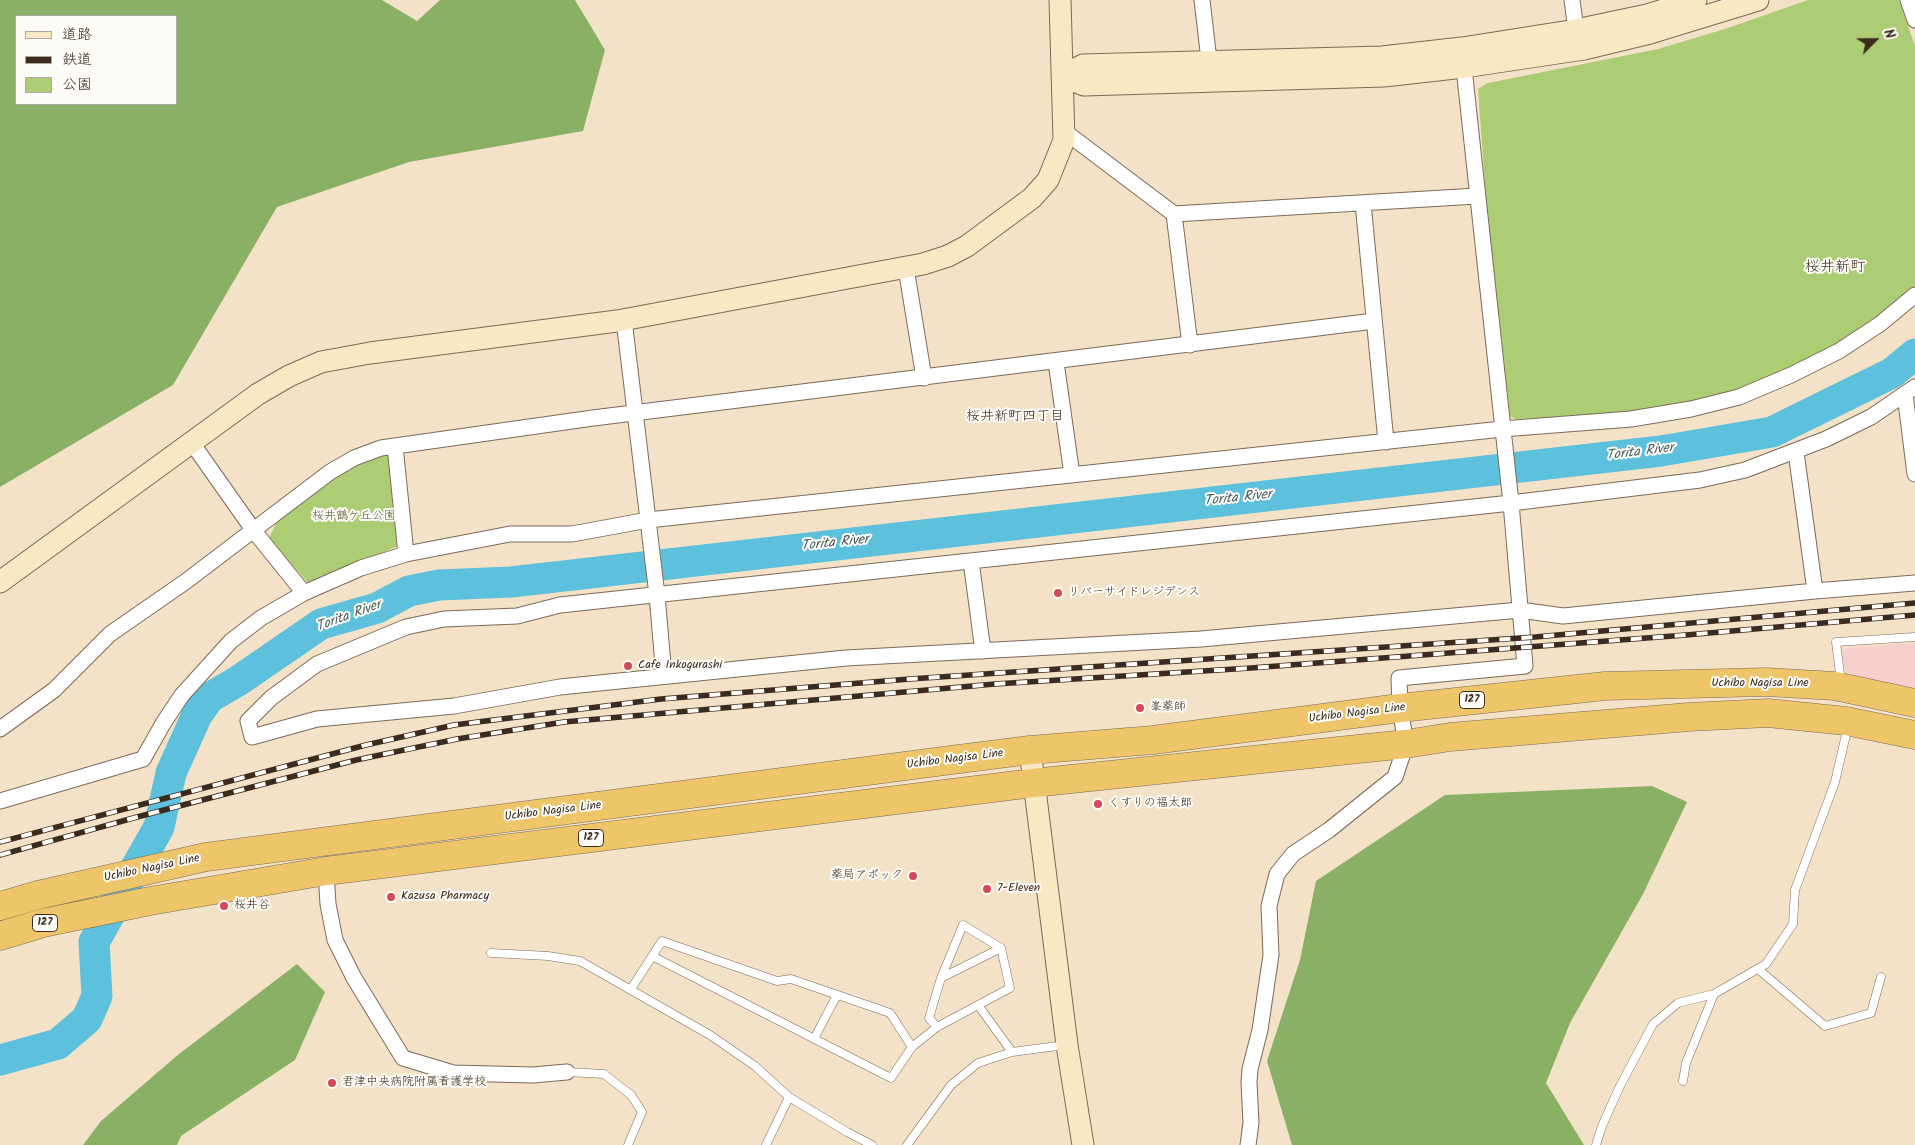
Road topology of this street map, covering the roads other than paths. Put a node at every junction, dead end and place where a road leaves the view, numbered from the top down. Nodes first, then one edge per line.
1 (1060, 0) edge
2 (1202, 0) edge
3 (1572, 0) edge
4 (1696, 0) edge
5 (1758, 0) edge
6 (1908, 0) edge
7 (1915, 20) edge
8 (1576, 30) junction
9 (1463, 57) junction
10 (1209, 60) junction
11 (1062, 76) junction
12 (1064, 131) junction
13 (1477, 196) junction
14 (1363, 203) junction
15 (1174, 214) junction
16 (906, 268) junction
17 (1915, 295) edge
18 (624, 320) junction
19 (1374, 321) junction
20 (1190, 345) junction
21 (1056, 362) junction
22 (924, 378) junction
23 (1910, 390) edge
24 (635, 413) junction
25 (1503, 436) junction
26 (1386, 442) junction
27 (192, 443) junction
28 (395, 446) junction
29 (1796, 452) junction
30 (1915, 474) edge
31 (1072, 475) junction
32 (1511, 502) junction
33 (649, 525) junction
34 (254, 530) junction
35 (406, 554) junction
36 (971, 561) junction
37 (0, 582) edge
38 (1915, 583) edge
39 (657, 591) junction
40 (1815, 591) junction
41 (304, 593) junction
42 (1520, 610) junction
43 (1915, 636) edge
44 (983, 651) junction
45 (664, 676) junction
46 (1842, 687) junction
47 (1915, 703) edge
48 (1400, 708) junction
49 (1849, 722) junction
50 (0, 729) edge
51 (1915, 735) edge
52 (1406, 744) junction
53 (1030, 750) junction
54 (1033, 783) junction
55 (0, 801) edge
56 (326, 871) junction
57 (0, 906) edge
58 (0, 936) edge
59 (1001, 948) junction
60 (491, 953) dead end
61 (652, 956) junction
62 (1758, 969) junction
63 (941, 978) junction
64 (1881, 978) dead end
65 (631, 989) junction
66 (1714, 994) junction
67 (837, 995) junction
68 (978, 1005) junction
69 (937, 1027) junction
70 (814, 1038) junction
71 (1068, 1045) junction
72 (912, 1047) junction
73 (1012, 1052) junction
74 (567, 1072) joint
75 (1683, 1081) dead end
76 (789, 1097) junction
77 (628, 1145) edge
78 (766, 1145) edge
79 (872, 1145) edge
80 (907, 1145) edge
81 (1082, 1145) edge
82 (1248, 1145) edge
83 (1596, 1145) edge

1 - 11 street
2 - 10 street
3 - 8 street
4 - 8 street
5 - 9 street
6 - 7 street
8 - 9 street
9 - 10 street
9 - 11 street
9 - 13 street
10 - 11 street
11 - 12 street
12 - 15 street
12 - 16 street
13 - 14 street
13 - 25 street
14 - 15 street
14 - 19 street
15 - 20 street
16 - 18 street
16 - 22 street
17 - 25 street
18 - 24 street
18 - 27 street
19 - 20 street
19 - 26 street
20 - 21 street
21 - 22 street
21 - 31 street
22 - 24 street
23 - 29 street
23 - 30 street
24 - 28 street
24 - 33 street
25 - 26 street
25 - 32 street
26 - 31 street
27 - 34 street
27 - 37 street
28 - 34 street
28 - 35 street
29 - 32 street
29 - 40 street
31 - 33 street
32 - 36 street
32 - 42 street
33 - 35 street
33 - 39 street
34 - 41 street
34 - 50 street
35 - 41 street
36 - 39 street
36 - 44 street
38 - 40 street
39 - 45 street
39 - 45 street
40 - 42 street
41 - 55 street
42 - 44 street
42 - 48 street
43 - 46 lane
44 - 45 street
46 - 47 highway, Uchibo Nagisa Line / 127
46 - 48 highway, Uchibo Nagisa Line / 127
48 - 52 street
48 - 53 highway, Uchibo Nagisa Line / 127
49 - 51 highway, 127
49 - 52 highway, 127
49 - 62 lane
52 - 54 highway, 127
52 - 82 street
53 - 54 street
53 - 57 highway, Uchibo Nagisa Line / 127
54 - 56 highway, 127
54 - 71 street
56 - 58 highway, 127
56 - 74 street
59 - 63 lane
59 - 63 lane
59 - 68 lane
60 - 65 lane
61 - 65 lane
61 - 67 lane
61 - 70 lane
62 - 64 lane
62 - 66 lane
63 - 69 lane
65 - 76 lane
66 - 75 lane
66 - 83 lane
67 - 70 lane
67 - 72 lane
68 - 69 lane
68 - 73 lane
69 - 72 lane
70 - 72 lane
71 - 73 lane
71 - 81 street
73 - 80 lane
74 - 77 lane
76 - 78 lane
76 - 79 lane

